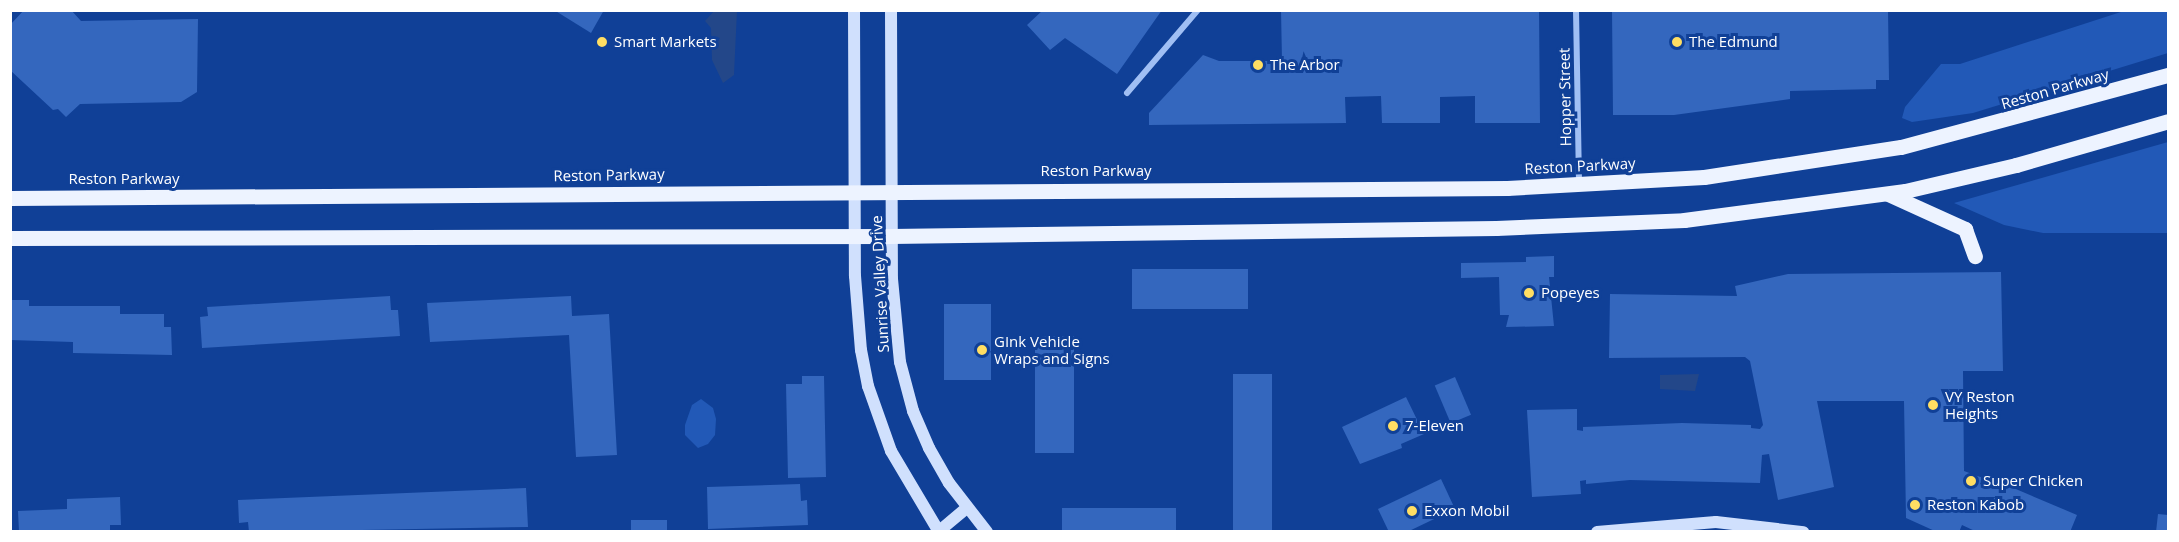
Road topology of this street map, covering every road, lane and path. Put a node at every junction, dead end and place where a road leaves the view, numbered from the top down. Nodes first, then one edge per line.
1 (854, 10) edge
2 (891, 10) edge
3 (1198, 10) edge
4 (1576, 10) edge
5 (2169, 75) edge
6 (1127, 93) dead end
7 (2169, 121) edge
8 (1579, 184) junction
9 (891, 190) junction
10 (855, 191) junction
11 (1888, 194) junction
12 (10, 198) edge
13 (855, 235) junction
14 (891, 236) junction
15 (10, 238) edge
16 (1975, 256) dead end
17 (967, 508) junction
18 (939, 531) edge
19 (987, 531) edge
20 (1597, 531) edge
21 (1803, 531) edge

1 - 10 main road, Sunrise Valley Drive
2 - 9 main road, Sunrise Valley Drive
3 - 6 street
4 - 8 street, Hopper Street
5 - 8 main road, Reston Parkway
7 - 11 main road
8 - 9 main road, Reston Parkway
9 - 10 main road, Reston Parkway
9 - 14 main road, Sunrise Valley Drive
10 - 12 main road, Reston Parkway
10 - 13 main road, Sunrise Valley Drive
11 - 14 main road
11 - 16 main road
13 - 14 main road
13 - 15 main road
13 - 18 main road, Sunrise Valley Drive
14 - 17 main road, Sunrise Valley Drive
17 - 18 main road
17 - 19 main road, Sunrise Valley Drive
20 - 21 main road

